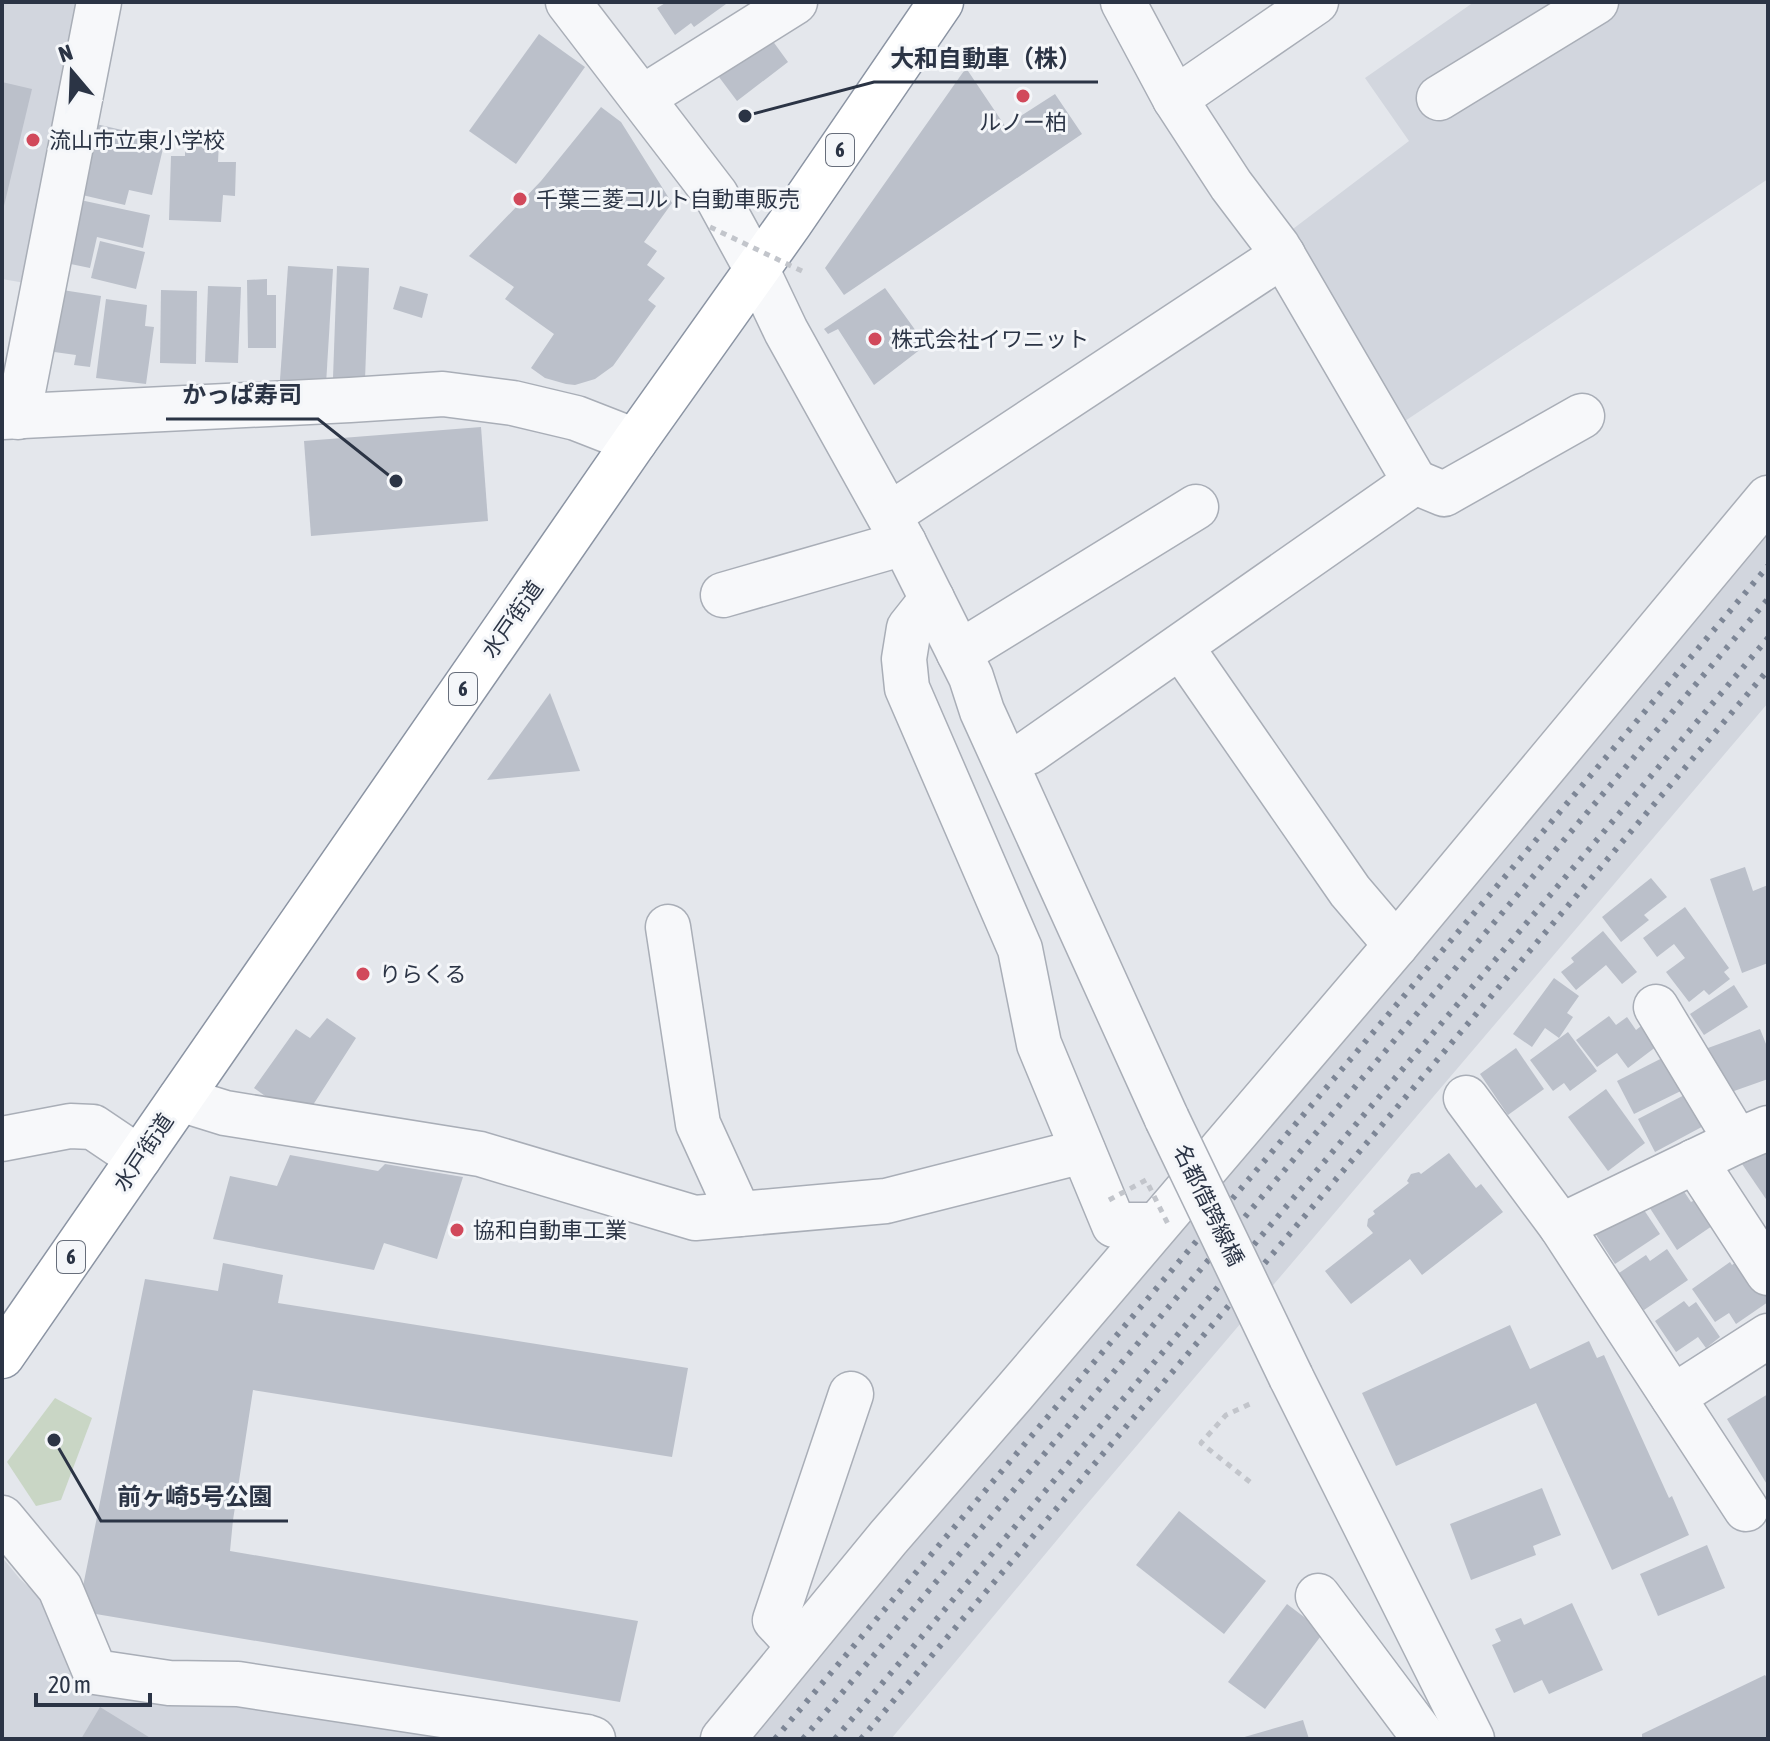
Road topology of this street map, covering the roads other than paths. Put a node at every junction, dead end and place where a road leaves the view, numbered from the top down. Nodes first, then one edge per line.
1 (99, 2) edge
2 (568, 2) edge
3 (795, 2) edge
4 (941, 2) edge
5 (1123, 2) edge
6 (1316, 2) edge
7 (1596, 2) edge
8 (642, 98) junction
9 (1439, 98) dead end
10 (1175, 99) junction
11 (1283, 255) junction
12 (757, 270) junction
13 (1582, 416) dead end
14 (10, 417) edge
15 (635, 441) junction
16 (1415, 482) junction
17 (1768, 498) edge
18 (1196, 507) dead end
19 (896, 529) junction
20 (723, 595) dead end
21 (932, 599) junction
22 (1181, 647) junction
23 (971, 680) junction
24 (1029, 752) junction
25 (668, 927) dead end
26 (1396, 945) junction
27 (1656, 1007) dead end
28 (1466, 1098) dead end
29 (180, 1099) junction
30 (1752, 1135) edge
31 (2, 1139) edge
32 (1083, 1151) junction
33 (139, 1158) junction
34 (1695, 1161) junction
35 (1192, 1184) junction
36 (739, 1214) junction
37 (1561, 1226) junction
38 (1165, 1230) junction
39 (1768, 1273) edge
40 (1768, 1336) edge
41 (2, 1356) edge
42 (851, 1394) dead end
43 (1673, 1397) junction
44 (1746, 1509) dead end
45 (2, 1518) edge
46 (1318, 1596) dead end
47 (799, 1646) junction
48 (1457, 1725) edge
49 (593, 1739) edge
50 (723, 1739) edge
51 (1425, 1739) edge

1 - 14 street
2 - 8 street, 名都借跨線橋
3 - 8 street
4 - 12 highway, 水戸街道 / 6
5 - 10 street
6 - 10 street
7 - 9 street
8 - 12 street, 名都借跨線橋
10 - 11 street
11 - 16 street
11 - 19 street
12 - 15 highway, 水戸街道 / 6
12 - 19 street, 名都借跨線橋
13 - 16 street
14 - 15 street
15 - 29 highway, 水戸街道 / 6
16 - 22 street
17 - 26 street
18 - 23 street
19 - 20 street
19 - 21 street, 名都借跨線橋
21 - 23 street, 名都借跨線橋
21 - 32 street
22 - 24 street
22 - 26 street
23 - 24 street
23 - 35 street
23 - 48 street, 名都借跨線橋, bridge
24 - 35 street
25 - 36 street
26 - 35 street
27 - 30 street
28 - 37 street
29 - 33 highway, 水戸街道 / 6
29 - 36 street
30 - 34 street
31 - 33 street
32 - 36 street
32 - 38 street
33 - 41 highway, 水戸街道 / 6
34 - 37 street
34 - 39 street
35 - 38 street
37 - 43 street
38 - 47 street
40 - 43 street
42 - 47 street
43 - 44 street
45 - 49 street
46 - 51 street
47 - 50 street

